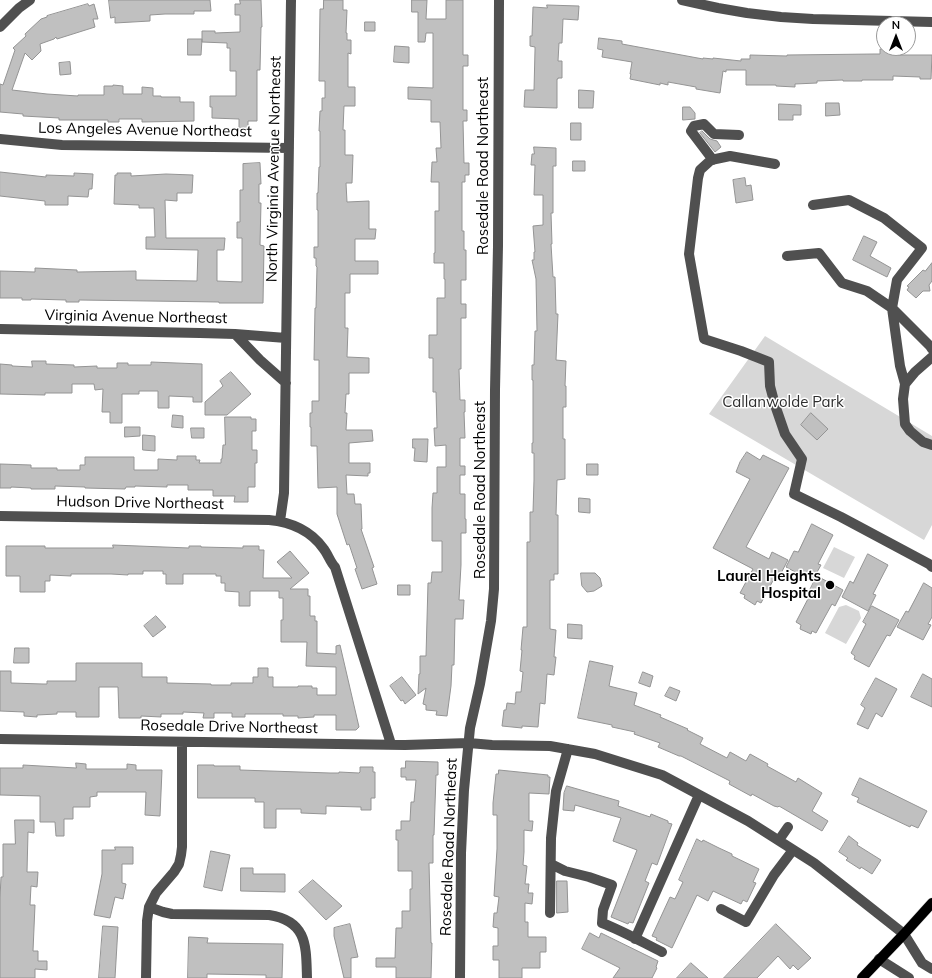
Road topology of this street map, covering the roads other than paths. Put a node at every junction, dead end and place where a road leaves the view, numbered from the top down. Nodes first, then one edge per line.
1 (30, 0) edge
2 (291, 0) edge
3 (499, 0) edge
4 (682, 0) edge
5 (932, 22) edge
6 (0, 27) edge
7 (739, 135) dead end
8 (0, 139) edge
9 (289, 148) junction
10 (713, 160) junction
11 (775, 164) dead end
12 (813, 205) dead end
13 (787, 256) dead end
14 (892, 308) junction
15 (0, 329) edge
16 (235, 334) junction
17 (286, 338) junction
18 (932, 349) edge
19 (932, 357) edge
20 (286, 383) junction
21 (905, 384) junction
22 (932, 445) edge
23 (0, 516) edge
24 (280, 521) junction
25 (931, 564) edge
26 (0, 739) edge
27 (182, 742) junction
28 (469, 743) junction
29 (391, 744) junction
30 (568, 750) junction
31 (699, 795) junction
32 (788, 827) dead end
33 (778, 840) junction
34 (794, 850) junction
35 (551, 864) junction
36 (932, 903) edge
37 (149, 907) junction
38 (721, 909) dead end
39 (550, 913) dead end
40 (904, 934) junction
41 (635, 939) junction
42 (662, 952) dead end
43 (879, 959) junction
44 (932, 969) edge
45 (146, 978) edge
46 (306, 978) edge
47 (460, 978) edge
48 (862, 978) edge
49 (910, 978) edge

1 - 6 street
2 - 9 street, North Virginia Avenue Northeast
3 - 28 street, Rosedale Road Northeast
4 - 5 street
7 - 10 street
8 - 9 street, Los Angeles Avenue Northeast
9 - 17 street, North Virginia Avenue Northeast
10 - 11 street
10 - 25 street
12 - 14 street
13 - 14 street
14 - 18 street
14 - 21 street
15 - 16 street, Virginia Avenue Northeast
16 - 17 street
16 - 20 street, Virginia Avenue Northeast
17 - 20 street, North Virginia Avenue Northeast
19 - 21 street
20 - 24 street
21 - 22 street
23 - 24 street, Hudson Drive Northeast
24 - 29 street
26 - 27 street, Rosedale Drive Northeast
27 - 29 street, Rosedale Drive Northeast
27 - 37 street
28 - 29 street, Rosedale Drive Northeast
28 - 30 street
28 - 47 street, Rosedale Road Northeast
30 - 31 street
30 - 35 street
31 - 33 street
31 - 41 street
32 - 33 street
33 - 34 street
34 - 38 street
34 - 40 street
35 - 39 street
35 - 41 street
36 - 40 main road
37 - 45 street
37 - 46 street
40 - 43 main road
40 - 44 street
41 - 42 street
43 - 48 main road
43 - 49 street

